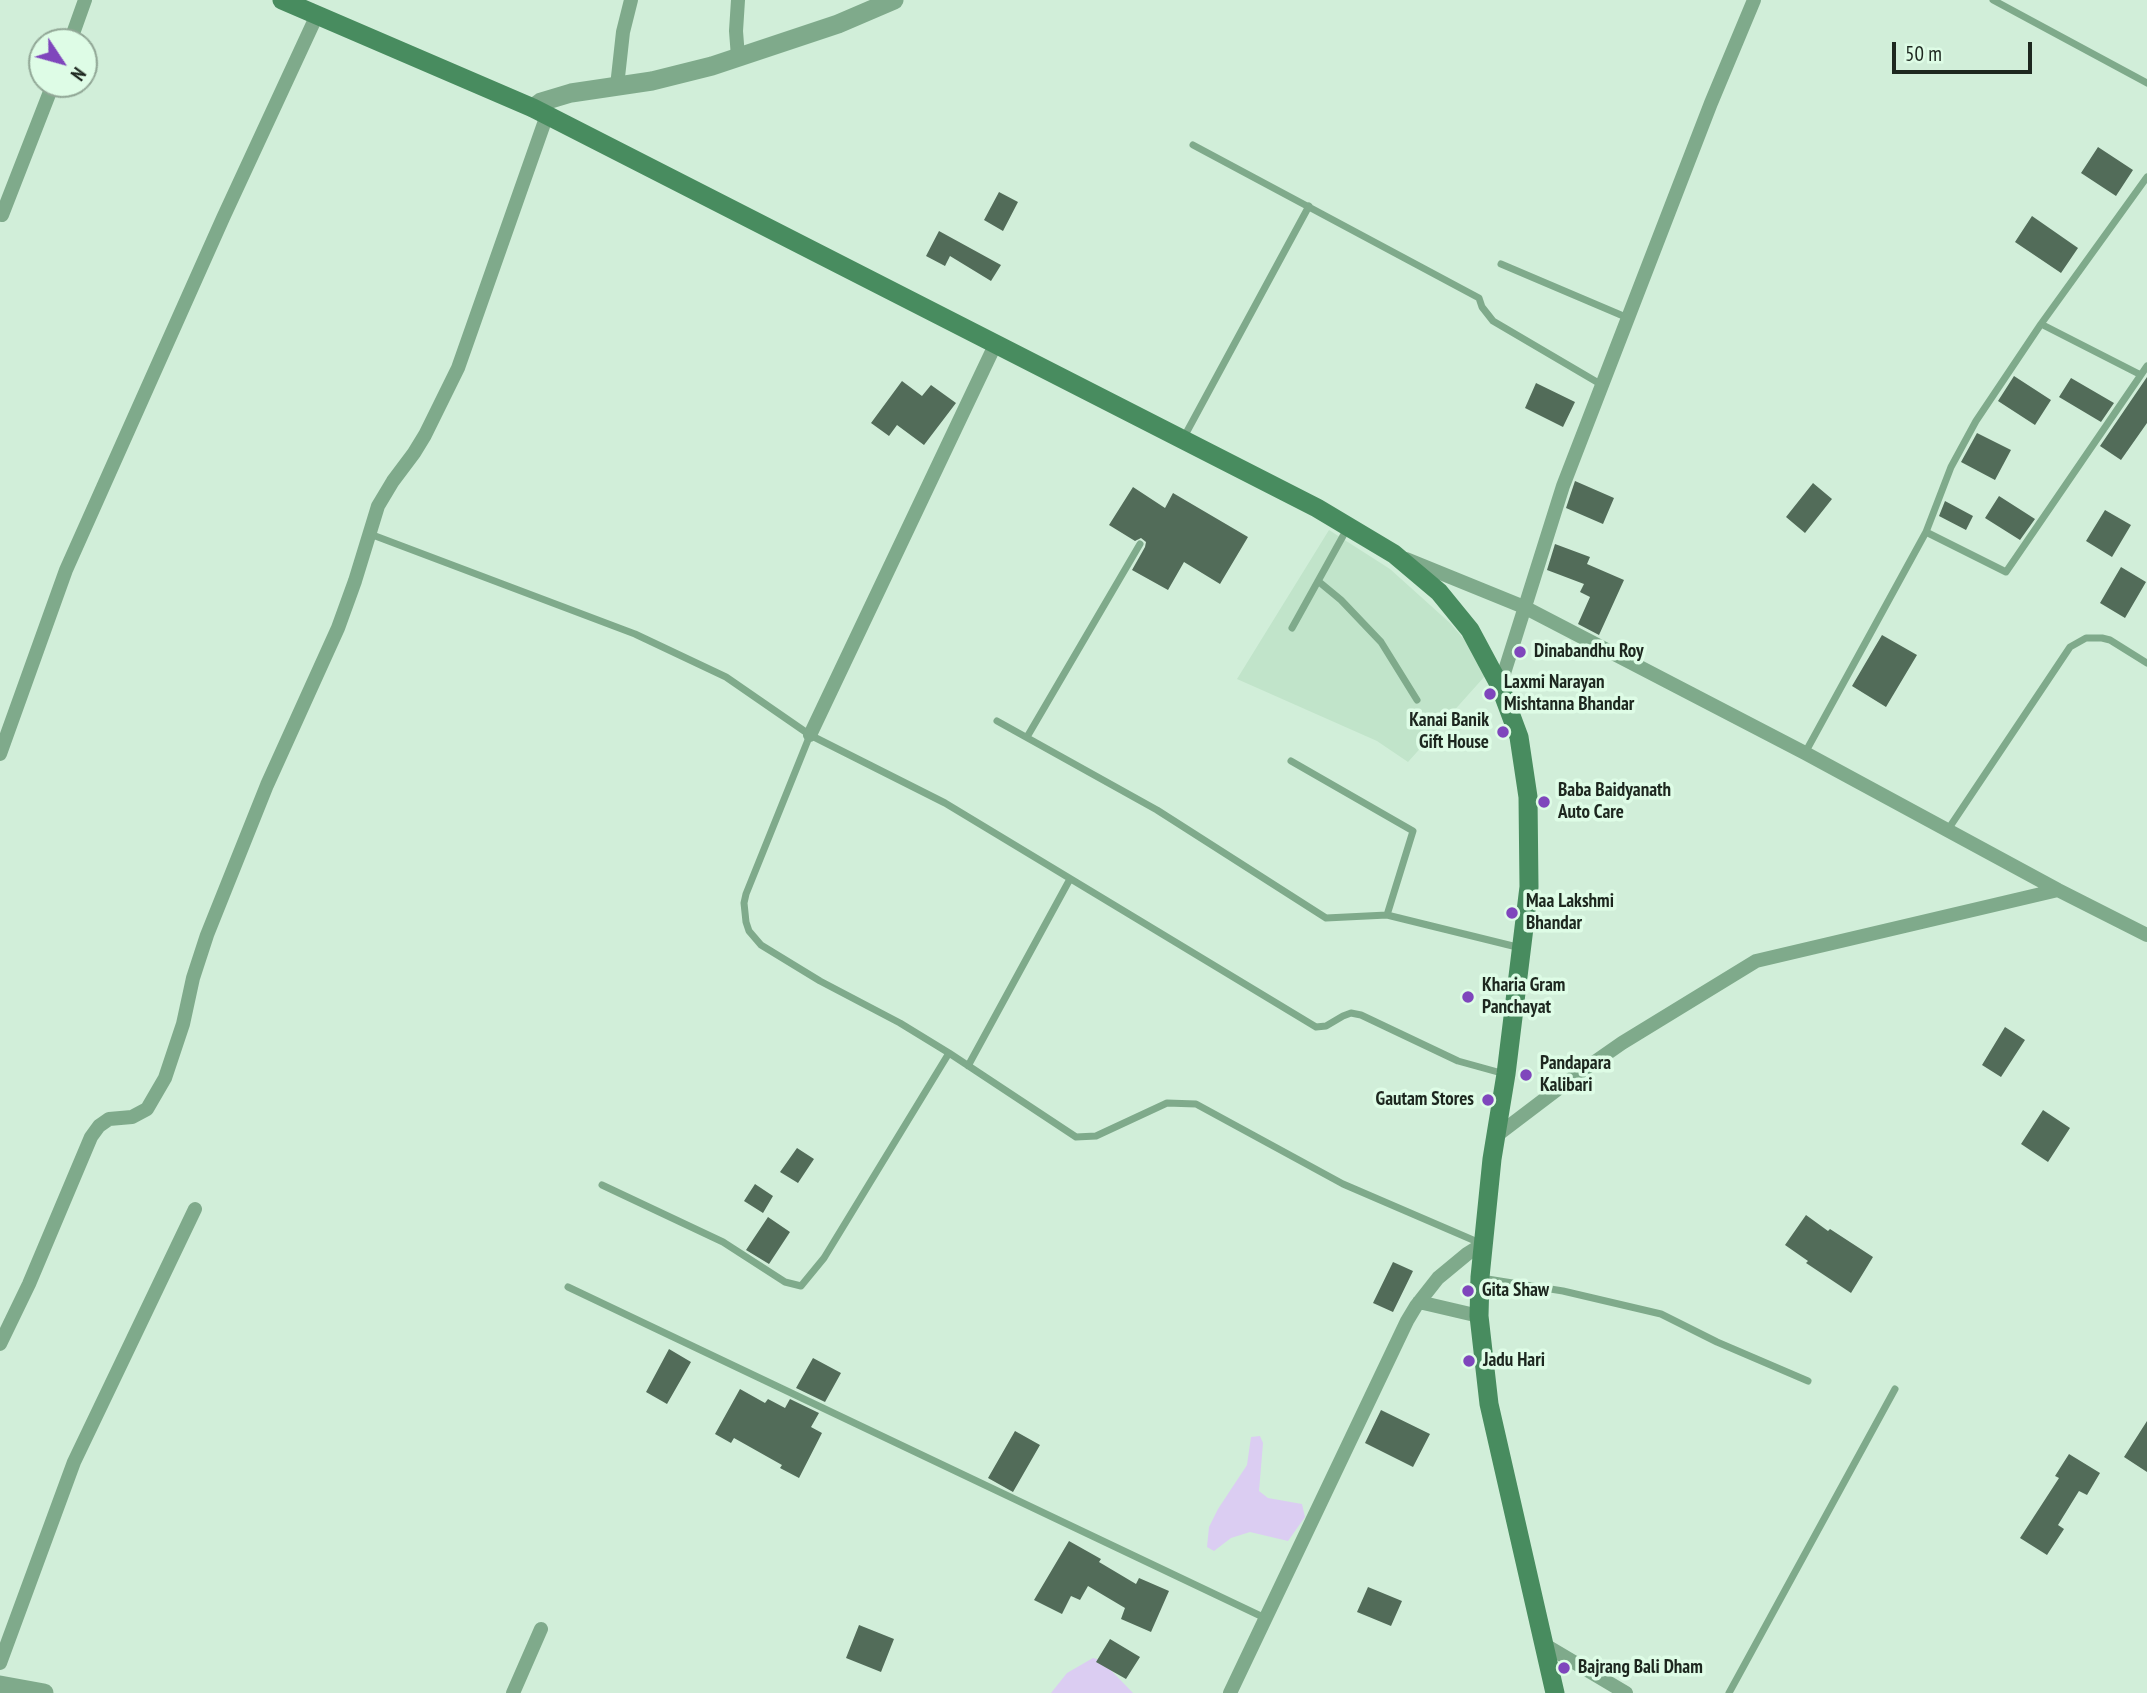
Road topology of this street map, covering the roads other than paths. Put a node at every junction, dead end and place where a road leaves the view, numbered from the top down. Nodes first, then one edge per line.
1 (85, 0) edge
2 (282, 0) edge
3 (631, 0) edge
4 (738, 0) edge
5 (894, 0) edge
6 (1754, 0) edge
7 (1993, 0) edge
8 (317, 15) junction
9 (75, 28) edge
10 (738, 57) junction
11 (2147, 83) edge
12 (617, 86) junction
13 (48, 98) edge
14 (540, 112) junction
15 (1193, 145) dead end
16 (2147, 177) edge
17 (1309, 206) junction
18 (2, 215) dead end
19 (1501, 264) dead end
20 (1629, 318) junction
21 (2041, 324) junction
22 (996, 343) junction
23 (2147, 366) edge
24 (2141, 375) junction
25 (1602, 385) junction
26 (1183, 439) junction
27 (1349, 527) junction
28 (1926, 532) junction
29 (370, 534) junction
30 (1140, 544) dead end
31 (1394, 554) junction
32 (1318, 582) junction
33 (1524, 607) junction
34 (1292, 628) dead end
35 (2147, 663) edge
36 (1500, 686) junction
37 (1417, 700) dead end
38 (997, 721) dead end
39 (810, 735) junction
40 (1027, 737) junction
41 (1805, 753) junction
42 (0, 754) edge
43 (1291, 761) dead end
44 (1947, 831) junction
45 (1070, 879) junction
46 (2058, 890) junction
47 (1387, 915) junction
48 (2147, 935) edge
49 (1521, 948) junction
50 (949, 1053) junction
51 (968, 1066) junction
52 (1506, 1074) junction
53 (1496, 1136) junction
54 (602, 1185) dead end
55 (195, 1209) dead end
56 (1483, 1244) junction
57 (1480, 1278) junction
58 (568, 1287) dead end
59 (1419, 1302) junction
60 (1479, 1316) junction
61 (0, 1344) edge
62 (1808, 1381) dead end
63 (1895, 1389) dead end
64 (1265, 1618) junction
65 (541, 1629) dead end
66 (1545, 1645) junction
67 (0, 1663) edge
68 (0, 1685) edge
69 (44, 1693) edge
70 (513, 1693) edge
71 (1230, 1693) edge
72 (1555, 1693) edge
73 (1626, 1693) edge
74 (1729, 1693) edge

1 - 9 street
2 - 8 main road
3 - 12 street
4 - 10 street
5 - 10 street
6 - 20 street
7 - 11 lane
8 - 14 main road
8 - 42 street
10 - 12 street
12 - 14 street
13 - 18 street
14 - 22 main road
14 - 29 street
15 - 17 lane
16 - 21 lane
17 - 25 lane
17 - 26 lane
19 - 20 lane
20 - 25 street
21 - 24 lane
21 - 28 lane
22 - 26 main road
22 - 39 street
23 - 24 lane
24 - 28 lane
25 - 33 street
26 - 27 main road
27 - 31 main road
27 - 32 lane
28 - 41 lane
29 - 39 lane
29 - 61 street
30 - 40 lane
31 - 33 street
31 - 36 main road
32 - 34 lane
32 - 37 lane
33 - 36 street
33 - 41 street
35 - 44 lane
36 - 49 main road
38 - 40 lane
39 - 45 lane
39 - 50 lane
40 - 47 lane
41 - 44 street
43 - 47 lane
44 - 46 street
45 - 51 lane
45 - 52 lane
46 - 48 street
46 - 53 street
47 - 49 lane
49 - 52 main road
50 - 51 lane
50 - 54 lane
51 - 56 lane
52 - 53 main road
53 - 56 main road
55 - 67 street
56 - 57 main road
56 - 59 street
57 - 60 main road
57 - 62 lane
58 - 64 lane
59 - 60 street
59 - 64 street
60 - 66 main road
63 - 74 lane
64 - 71 street
65 - 70 street
66 - 72 main road
66 - 73 street
68 - 69 street

